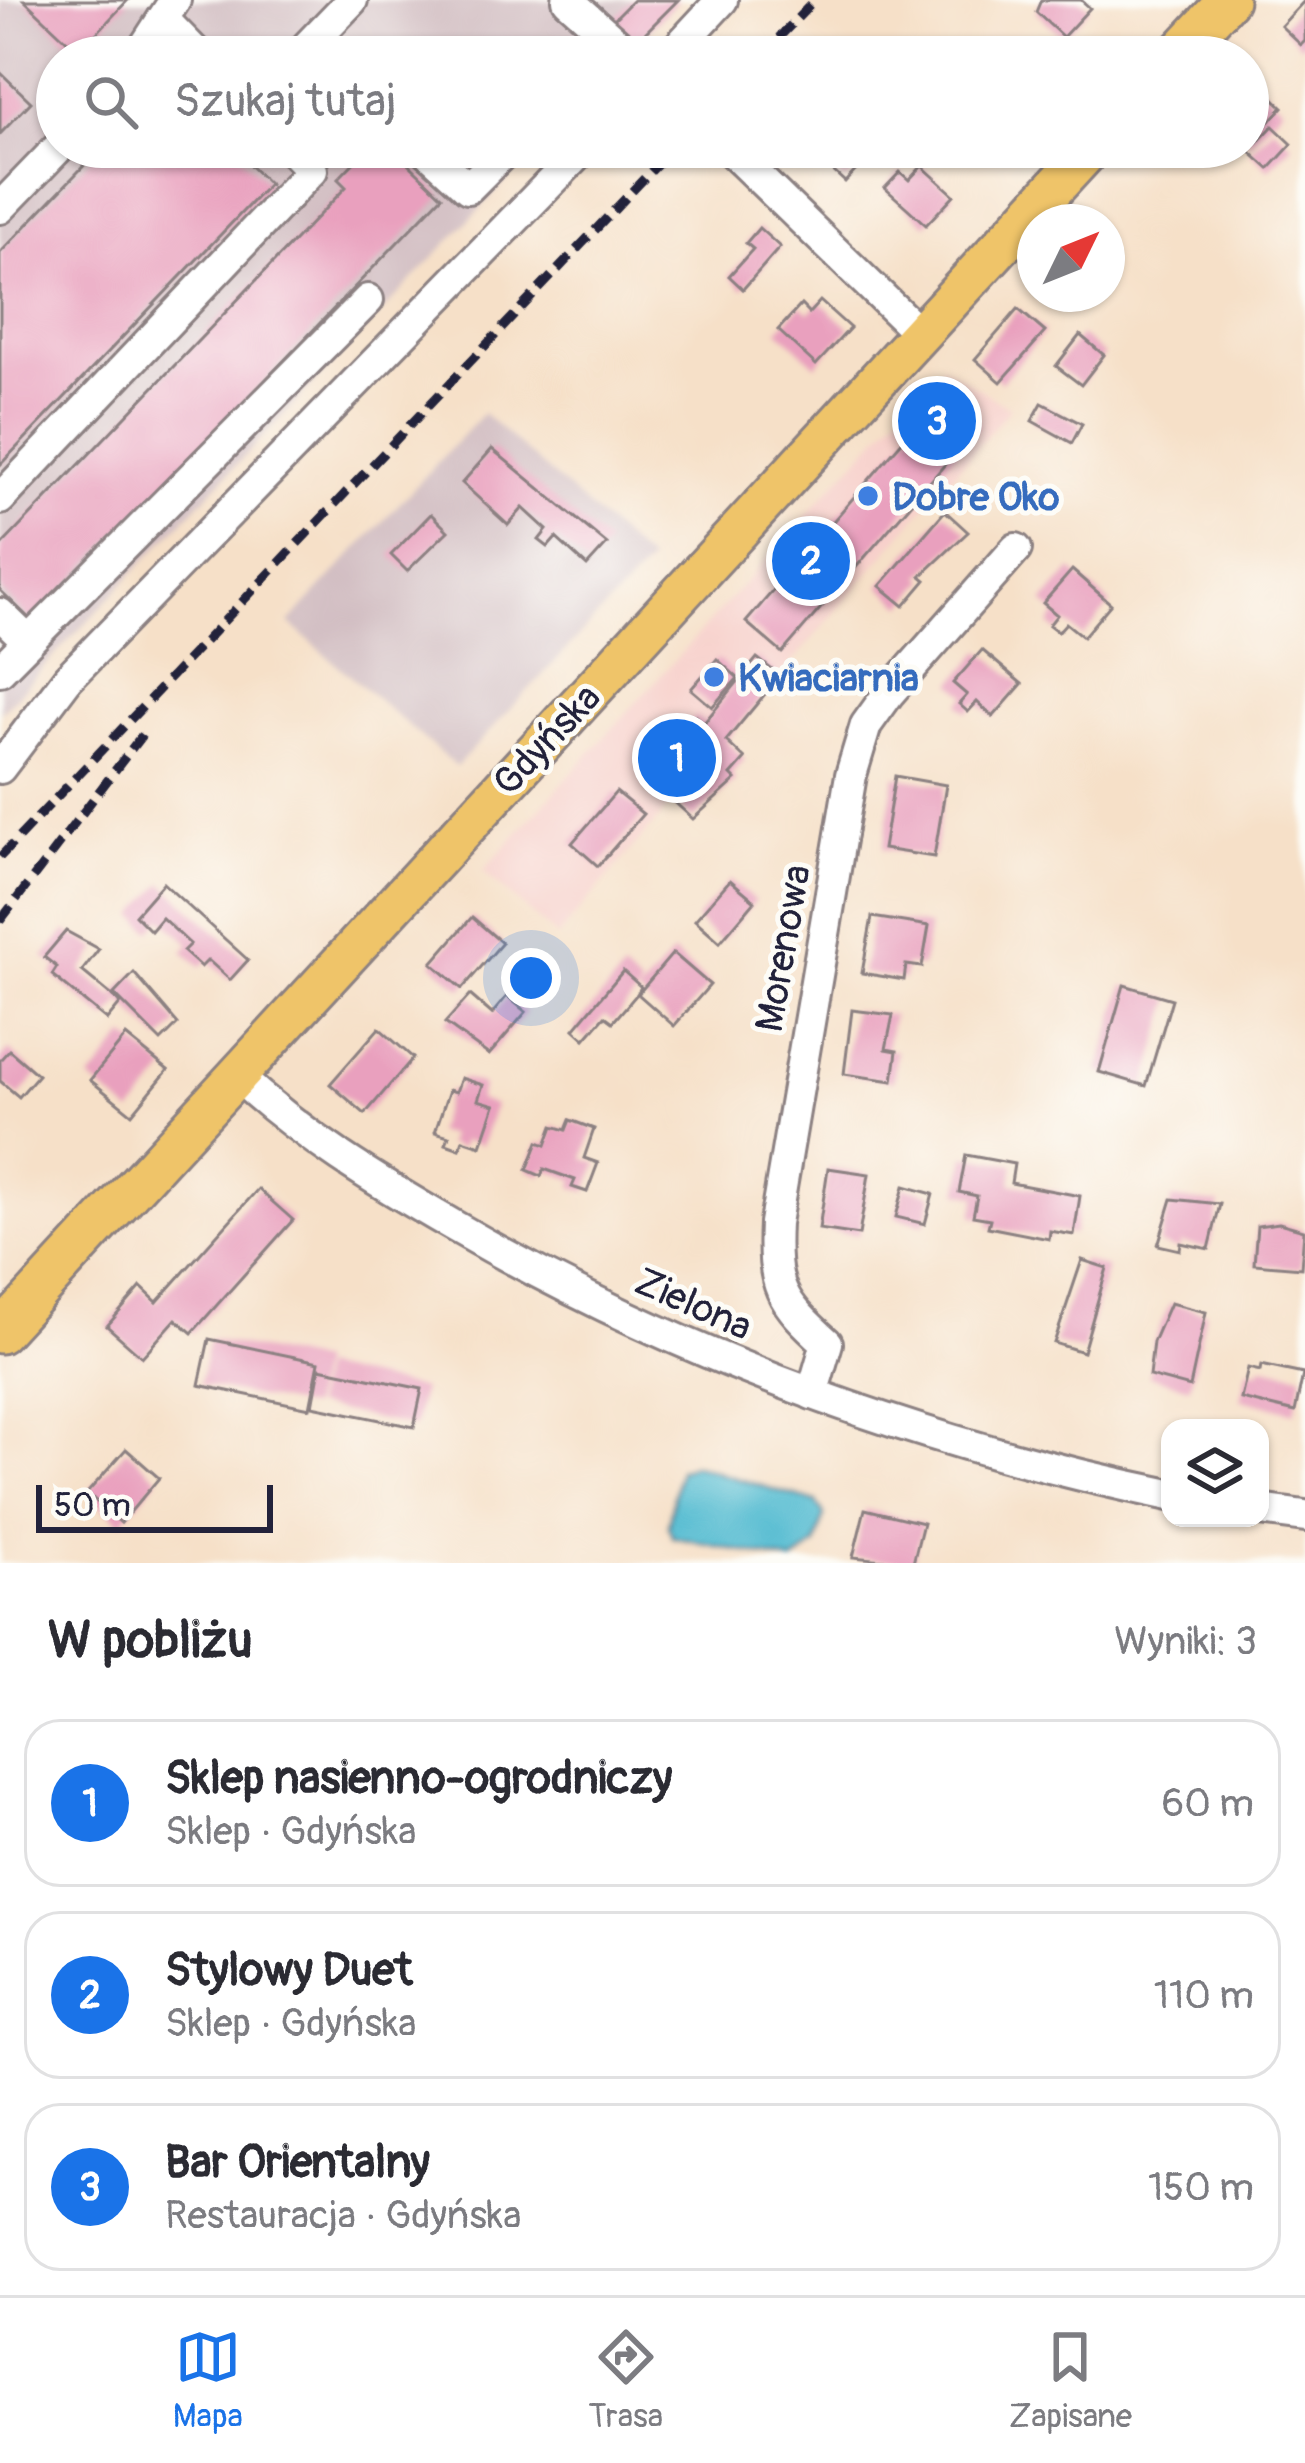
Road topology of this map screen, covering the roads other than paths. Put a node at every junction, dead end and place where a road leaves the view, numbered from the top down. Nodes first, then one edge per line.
1 (352, 0) edge
2 (568, 0) edge
3 (722, 0) edge
4 (1228, 0) edge
5 (169, 10) edge
6 (152, 36) edge
7 (186, 36) edge
8 (324, 36) edge
9 (601, 36) edge
10 (689, 36) edge
11 (1195, 36) edge
12 (39, 168) edge
13 (310, 168) edge
14 (446, 168) edge
15 (488, 168) edge
16 (565, 168) edge
17 (749, 168) edge
18 (1072, 168) edge
19 (0, 208) edge
20 (368, 300) dead end
21 (919, 333) junction
22 (0, 500) edge
23 (1016, 549) dead end
24 (0, 614) edge
25 (28, 641) junction
26 (0, 670) edge
27 (0, 768) edge
28 (236, 1076) junction
29 (0, 1333) edge
30 (812, 1394) junction
31 (1161, 1493) edge
32 (1269, 1511) edge
33 (1305, 1516) edge

1 - 8 street
2 - 9 street
3 - 10 street
4 - 11 main road
5 - 6 street
5 - 7 street
12 - 19 street
13 - 22 street
14 - 15 street
16 - 27 street
17 - 21 street
18 - 21 main road, Gdyńska
20 - 25 street
21 - 28 main road, Gdyńska
23 - 30 street, Morenowa
24 - 25 street
25 - 26 street
28 - 29 main road, Gdyńska
28 - 30 street, Zielona
30 - 31 street, Zielona
32 - 33 street

